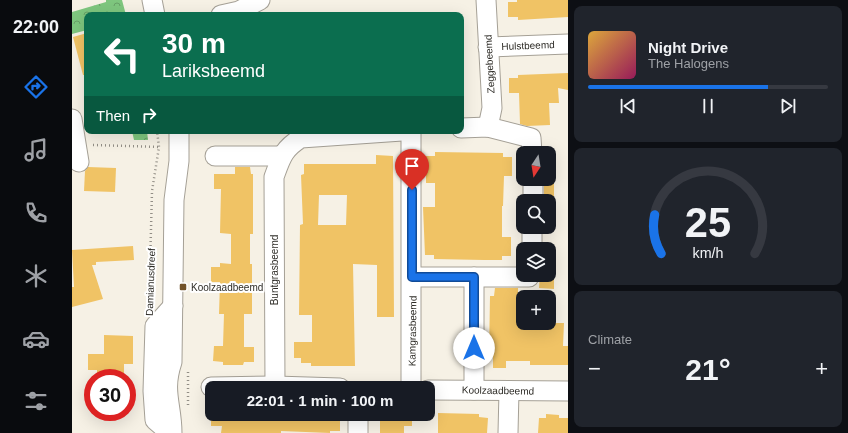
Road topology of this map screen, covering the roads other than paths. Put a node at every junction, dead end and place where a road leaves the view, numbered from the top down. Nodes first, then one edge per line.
1 (152, 0) edge
2 (260, 0) edge
3 (486, 0) edge
4 (154, 12) edge
5 (234, 12) edge
6 (568, 44) edge
7 (488, 47) junction
8 (72, 119) edge
9 (488, 127) junction
10 (464, 128) edge
11 (179, 134) edge
12 (359, 134) edge
13 (411, 134) edge
14 (163, 139) edge
15 (532, 146) edge
16 (80, 149) edge
17 (215, 156) dead end
18 (282, 156) junction
19 (174, 200) junction
20 (412, 277) junction
21 (474, 277) junction
22 (516, 277) edge
23 (173, 306) junction
24 (172, 362) junction
25 (275, 381) edge
26 (411, 381) edge
27 (195, 387) junction
28 (205, 387) edge
29 (435, 390) edge
30 (474, 390) junction
31 (509, 391) junction
32 (568, 391) edge
33 (358, 421) edge
34 (171, 427) edge
35 (358, 433) edge
36 (508, 433) edge

1 - 4 street
2 - 5 street
3 - 7 street, Zeggebeemd
6 - 7 street, Hulstbeemd
7 - 9 street, Zeggebeemd
8 - 16 street
9 - 10 street
9 - 15 street
11 - 19 street
12 - 18 street, Buntgrasbeemd
13 - 20 street, Kamgrasbeemd
14 - 19 street
17 - 18 street
18 - 25 street, Buntgrasbeemd
19 - 23 street
20 - 21 street
20 - 26 street, Kamgrasbeemd
21 - 22 street
21 - 30 street
23 - 24 street
23 - 34 street, Damianusdreef
24 - 27 street
24 - 34 street
27 - 28 street
27 - 34 street
29 - 30 street, Koolzaadbeemd
30 - 31 street, Koolzaadbeemd
31 - 32 street, Koolzaadbeemd
31 - 36 street
33 - 35 street

